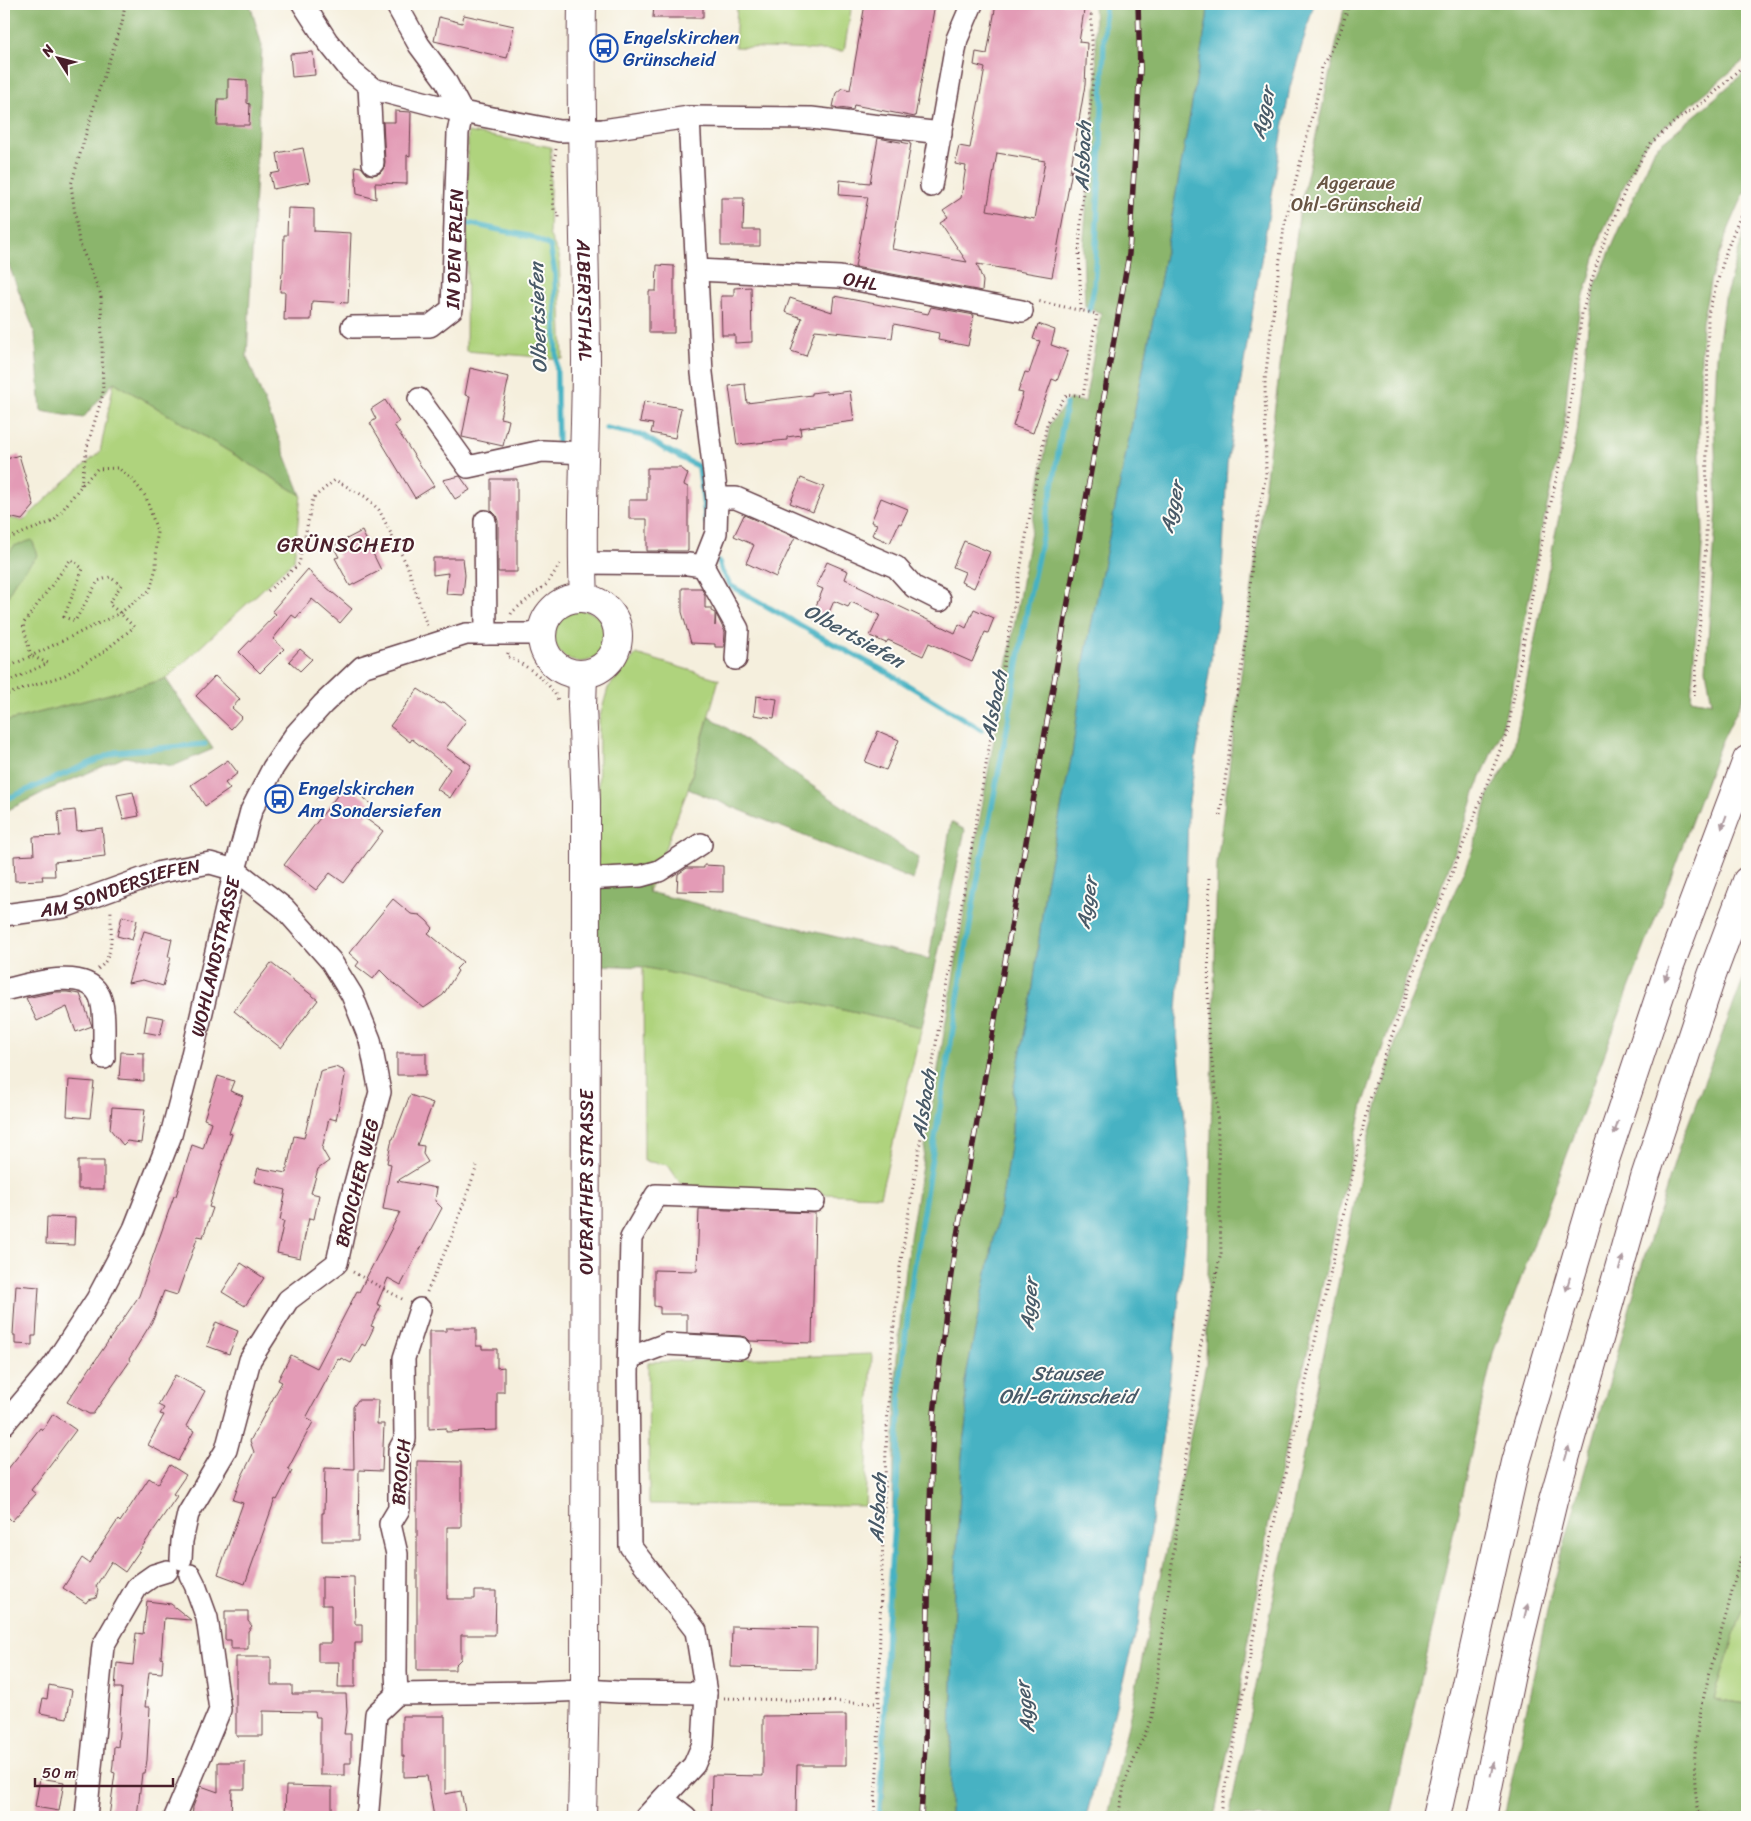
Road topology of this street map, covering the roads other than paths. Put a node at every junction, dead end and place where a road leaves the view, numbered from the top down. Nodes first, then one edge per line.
1 (302, 4) edge
2 (396, 4) edge
3 (582, 4) edge
4 (972, 4) edge
5 (370, 86) junction
6 (462, 112) junction
7 (689, 117) junction
8 (582, 131) junction
9 (941, 134) junction
10 (373, 163) dead end
11 (931, 186) dead end
12 (697, 270) junction
13 (1022, 311) road end
14 (352, 328) dead end
15 (419, 399) dead end
16 (585, 453) junction
17 (717, 498) junction
18 (485, 521) dead end
19 (582, 563) junction
20 (704, 566) junction
21 (584, 598) junction
22 (940, 600) dead end
23 (486, 634) junction
24 (542, 634) junction
25 (736, 659) dead end
26 (583, 674) junction
27 (1747, 760) edge
28 (701, 844) dead end
29 (234, 870) junction
30 (586, 879) junction
31 (1747, 881) edge
32 (4, 915) edge
33 (4, 990) edge
34 (104, 1058) dead end
35 (814, 1201) dead end
36 (420, 1309) road end
37 (740, 1348) dead end
38 (629, 1358) junction
39 (4, 1424) edge
40 (179, 1569) junction
41 (585, 1690) junction
42 (706, 1692) junction
43 (397, 1694) junction
44 (663, 1799) junction
45 (86, 1817) edge
46 (175, 1817) edge
47 (366, 1817) edge
48 (582, 1817) edge
49 (646, 1817) edge
50 (686, 1817) edge
51 (1436, 1817) edge
52 (1482, 1817) edge

1 - 5 street
2 - 6 street
3 - 8 main road, ALBERTSTHAL
4 - 9 street
5 - 6 street
5 - 10 street
6 - 8 street
6 - 14 street, IN DEN ERLEN
7 - 8 street
7 - 9 street
7 - 12 street
8 - 16 main road, ALBERTSTHAL
9 - 11 street
12 - 13 street, OHL
12 - 17 street
15 - 16 street
16 - 19 main road, ALBERTSTHAL
17 - 20 street
17 - 22 street
18 - 23 street
19 - 20 street
19 - 21 main road, ALBERTSTHAL
20 - 25 street
21 - 24 main road
21 - 26 main road
23 - 24 street, WOHLANDSTRASSE
23 - 29 street, WOHLANDSTRASSE
24 - 26 main road
26 - 30 main road, OVERATHER STRASSE
27 -> 51 main road
28 - 30 street
29 - 32 street, AM SONDERSIEFEN
29 - 39 street, WOHLANDSTRASSE
29 - 40 street, BROICHER WEG
30 - 41 main road, OVERATHER STRASSE
52 -> 31 main road
33 - 34 street
35 - 38 street
36 - 43 street, BROICH
37 - 38 street
38 - 42 street
40 - 45 street
40 - 46 street, BROICHER WEG
41 - 42 street
41 - 43 street
41 - 48 main road, OVERATHER STRASSE
42 - 44 street
43 - 47 street
44 - 49 street
44 - 50 street

